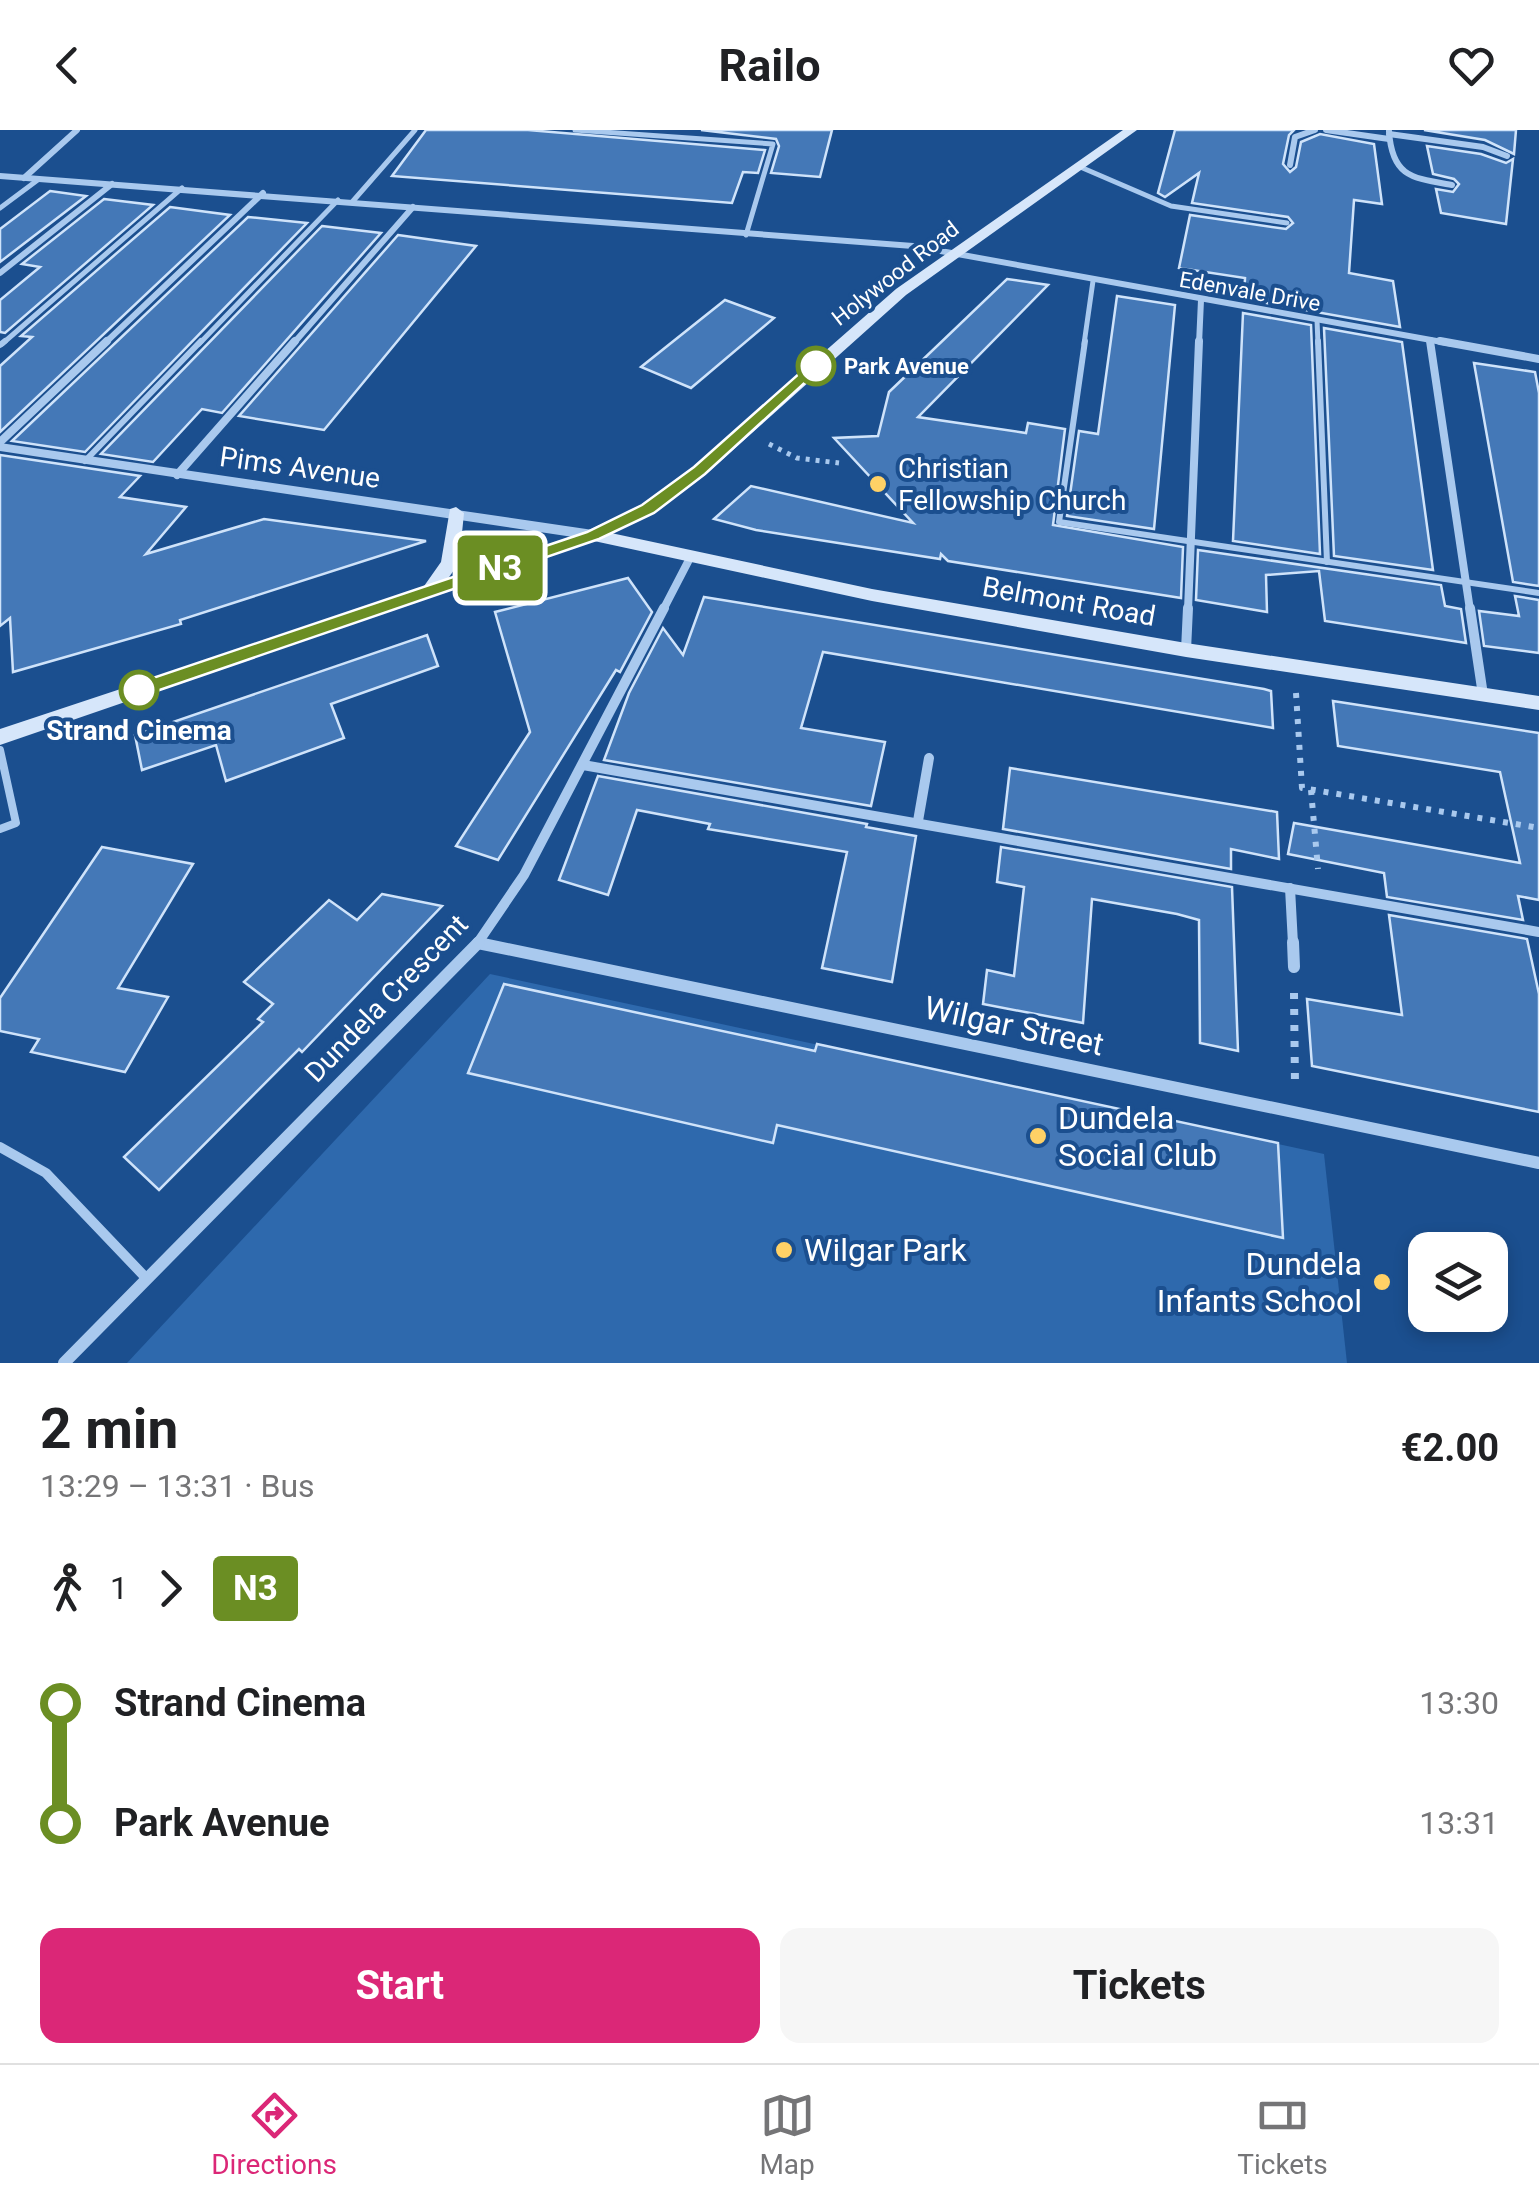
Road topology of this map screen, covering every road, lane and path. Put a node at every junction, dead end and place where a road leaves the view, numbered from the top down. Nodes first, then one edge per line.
1 (77, 130) edge
2 (416, 130) edge
3 (576, 130) edge
4 (1315, 130) edge
5 (1326, 130) edge
6 (1122, 131) edge
7 (1389, 134) edge
8 (1507, 156) dead end
9 (1290, 165) dead end
10 (1078, 166) junction
11 (0, 176) edge
12 (24, 178) junction
13 (40, 179) junction
14 (112, 184) junction
15 (1452, 185) dead end
16 (182, 188) junction
17 (263, 194) junction
18 (338, 200) junction
19 (353, 201) junction
20 (413, 207) junction
21 (0, 208) edge
22 (1287, 223) dead end
23 (746, 235) junction
24 (956, 252) junction
25 (0, 273) edge
26 (1093, 280) junction
27 (1201, 300) junction
28 (1317, 320) junction
29 (1430, 341) junction
30 (0, 344) edge
31 (1539, 359) edge
32 (742, 430) junction
33 (0, 445) edge
34 (85, 461) junction
35 (839, 463) dead end
36 (178, 475) junction
37 (456, 513) junction
38 (593, 536) junction
39 (1190, 541) junction
40 (692, 556) junction
41 (1327, 562) junction
42 (1466, 582) junction
43 (429, 592) junction
44 (1539, 592) edge
45 (1186, 650) junction
46 (1294, 667) junction
47 (1483, 694) junction
48 (1539, 703) edge
49 (0, 737) edge
50 (0, 750) edge
51 (929, 758) dead end
52 (583, 765) junction
53 (1310, 790) junction
54 (918, 821) junction
55 (1539, 828) edge
56 (0, 829) edge
57 (1290, 888) junction
58 (1321, 894) junction
59 (1539, 932) edge
60 (478, 943) junction
61 (1294, 967) joint
62 (1296, 1112) junction
63 (0, 1147) edge
64 (1539, 1163) edge
65 (147, 1279) junction
66 (64, 1363) edge

1 - 12 street
2 - 19 lane
3 - 23 lane
4 - 9 street
5 - 7 street
6 - 10 main road, Holywood Road
7 - 8 street
7 - 15 street
10 - 22 lane
10 - 24 main road, Holywood Road
11 - 12 street
12 - 13 street
13 - 14 street
13 - 21 lane
14 - 16 street
14 - 25 street
16 - 17 street
16 - 30 lane
17 - 18 street
17 - 33 street
18 - 19 street
18 - 34 lane
19 - 20 street
20 - 23 street
20 - 36 street
23 - 24 street
24 - 26 street, Edenvale Drive
24 - 32 main road, Holywood Road
26 - 27 street, Edenvale Drive
26 - 39 lane
27 - 28 street, Edenvale Drive
27 - 39 street
28 - 29 street, Edenvale Drive
28 - 41 lane
29 - 31 street, Edenvale Drive
29 - 42 street
32 - 35 path
32 - 38 main road, Holywood Road
33 - 34 street, Pims Avenue
34 - 36 street, Pims Avenue
36 - 37 street, Pims Avenue
37 - 38 street, Pims Avenue
37 - 43 main road
38 - 40 main road, Belmont Road
38 - 43 main road, Holywood Road
39 - 41 lane
39 - 45 street
40 - 45 main road, Belmont Road
40 - 52 street, Dundela Crescent
41 - 42 lane
42 - 44 lane
42 - 47 street
43 - 49 main road, Holywood Road
45 - 46 main road, Belmont Road
46 - 47 main road, Belmont Road
46 - 53 path
47 - 48 main road, Belmont Road
50 - 56 lane
51 - 54 street
52 - 54 street
52 - 60 street, Dundela Crescent
53 - 55 path
53 - 58 path
54 - 57 street
57 - 58 street
57 - 61 street
58 - 59 street
60 - 62 street, Wilgar Street
60 - 65 street, Dundela Crescent
61 - 62 path
62 - 64 street, Wilgar Street
63 - 65 lane
65 - 66 street, Dundela Crescent

